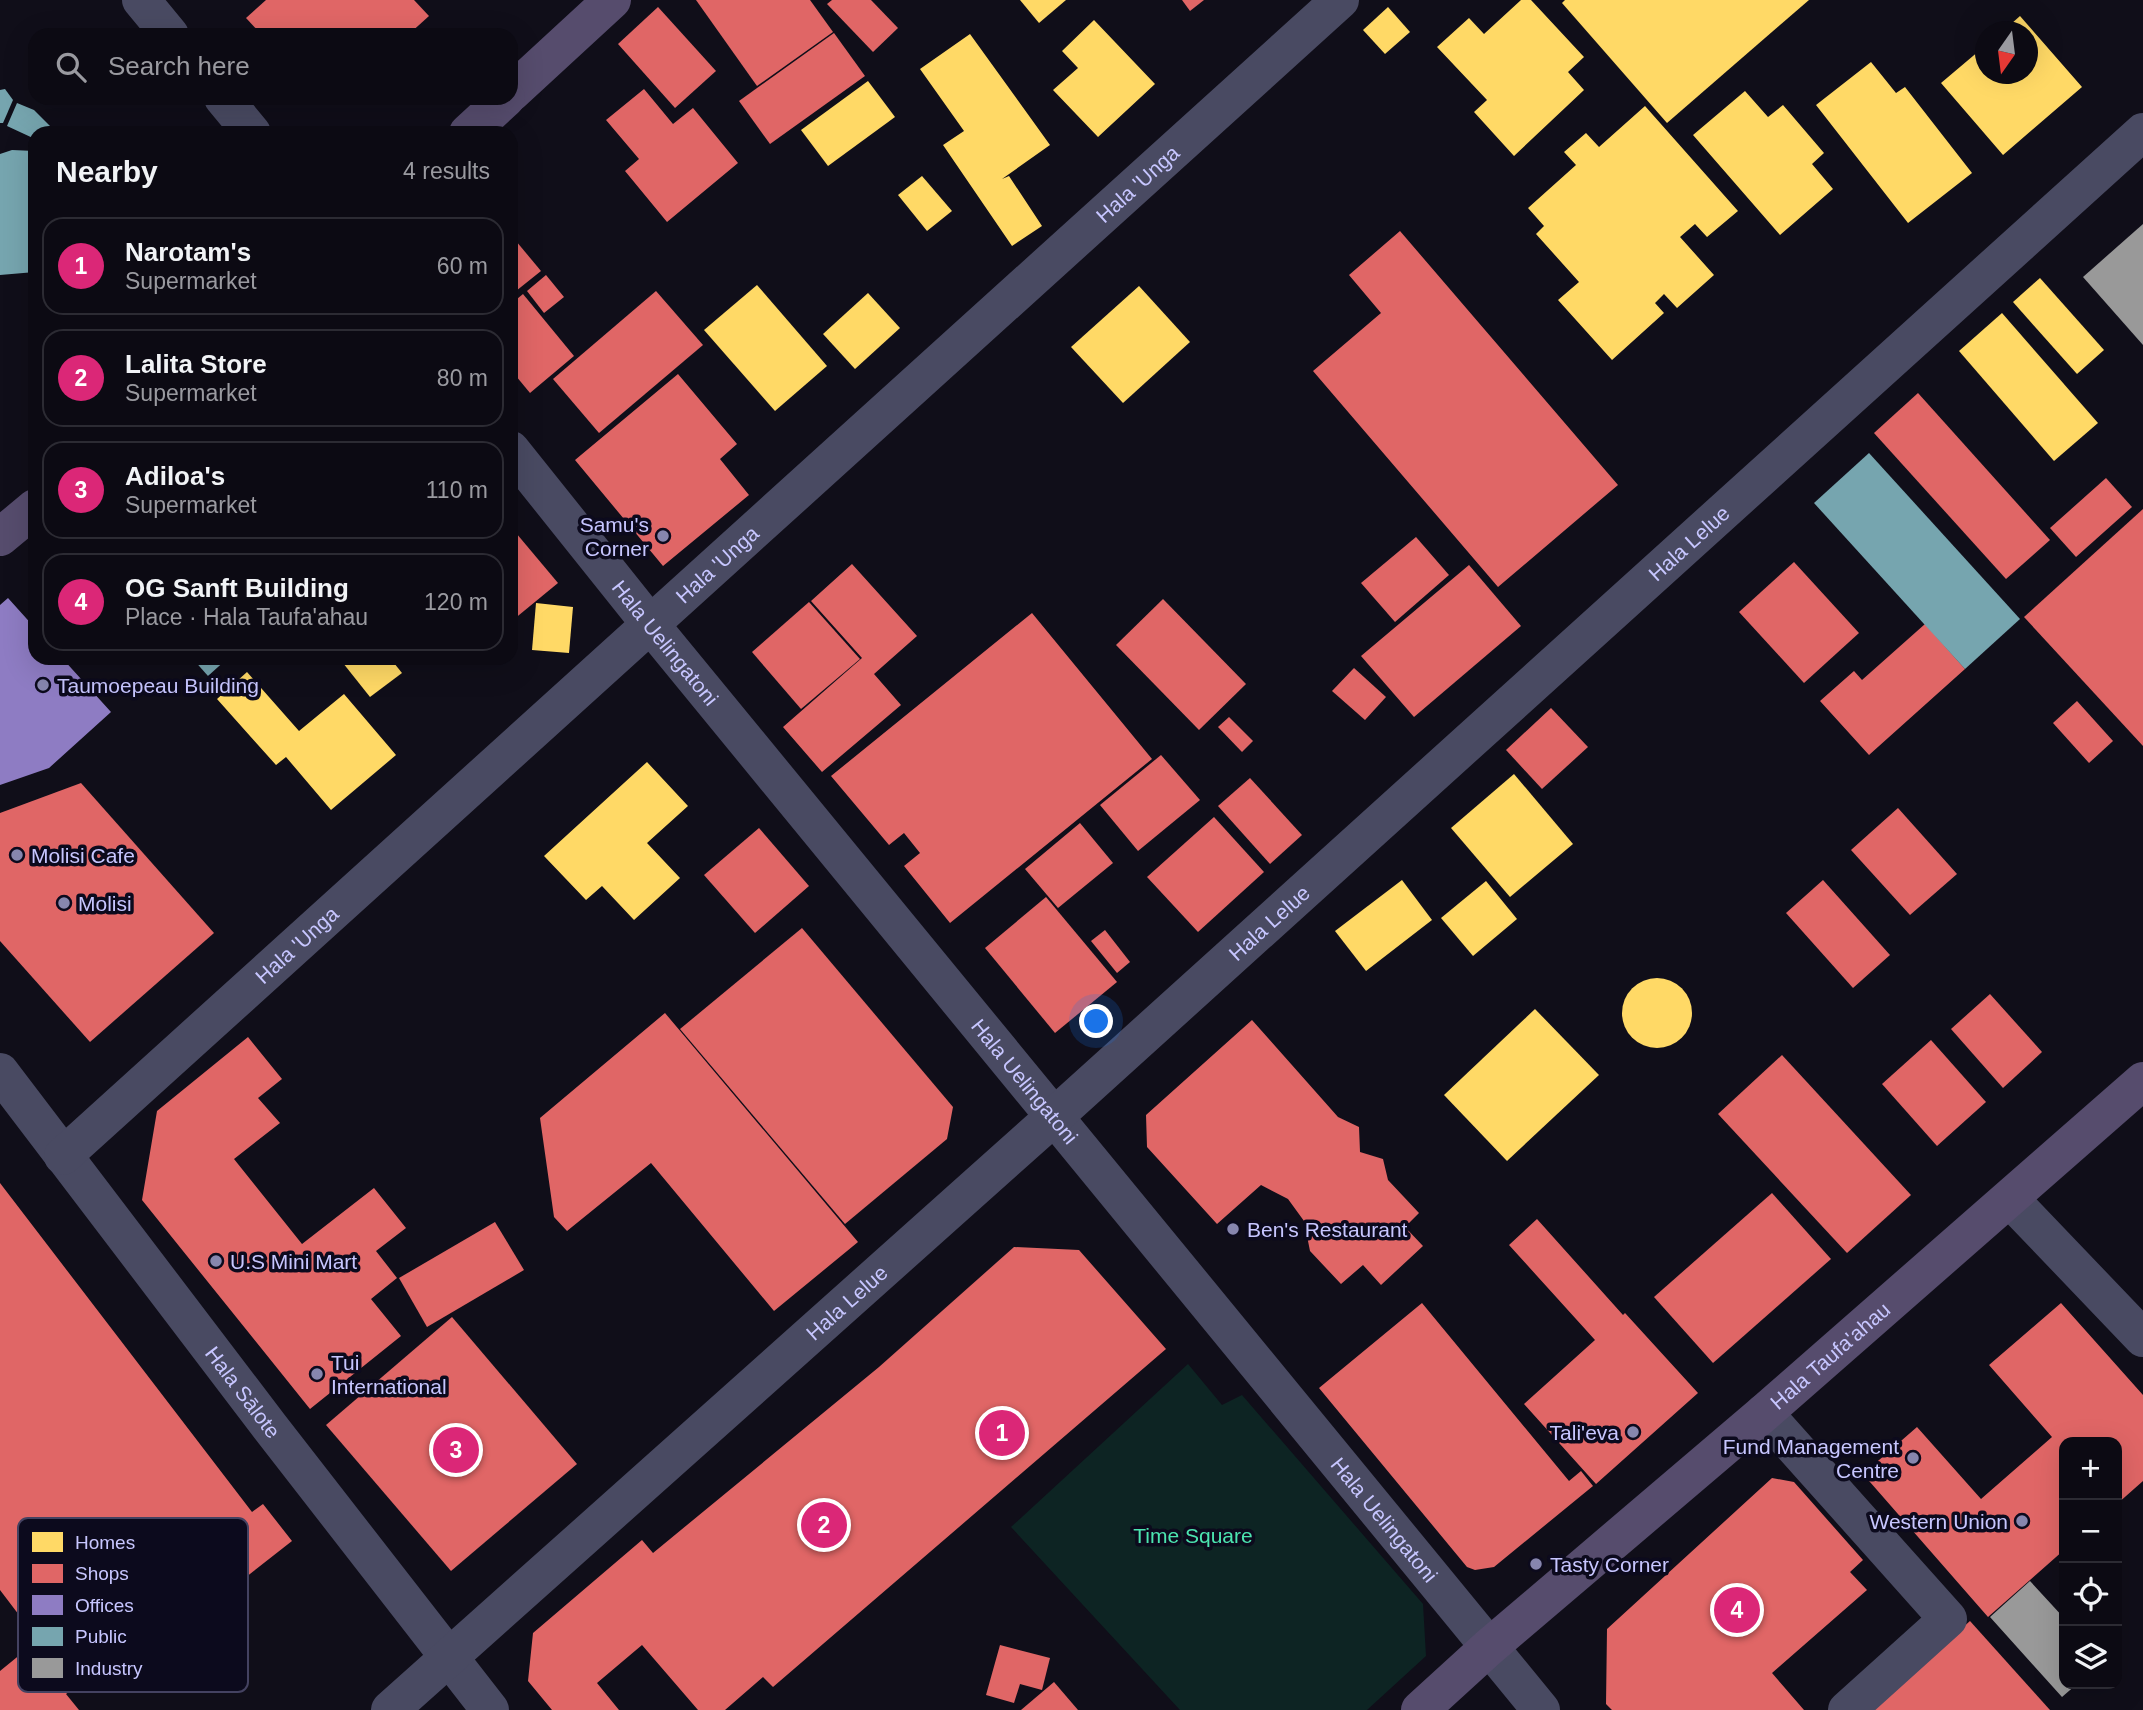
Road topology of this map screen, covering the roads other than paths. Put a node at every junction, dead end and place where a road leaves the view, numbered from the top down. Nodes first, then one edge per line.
1 (141, 0) edge
2 (612, 0) edge
3 (1340, 0) edge
4 (164, 28) edge
5 (518, 87) edge
6 (229, 105) edge
7 (498, 105) edge
8 (246, 126) edge
9 (476, 126) edge
10 (2143, 132) edge
11 (518, 459) edge
12 (28, 514) edge
13 (0, 537) edge
14 (650, 624) junction
15 (0, 1072) edge
16 (2143, 1081) edge
17 (1055, 1116) junction
18 (63, 1156) junction
19 (2010, 1199) junction
20 (2143, 1338) edge
21 (1764, 1413) junction
22 (1488, 1648) junction
23 (450, 1657) junction
24 (390, 1710) edge
25 (490, 1710) edge
26 (1420, 1710) edge
27 (1541, 1710) edge
28 (1847, 1710) edge

1 - 4 street
2 - 5 main road
3 - 14 street, Hala 'Unga
6 - 8 street
7 - 9 main road
10 - 17 street, Hala Lelue
11 - 14 street, Hala Uelingatoni
12 - 13 main road
14 - 17 street, Hala Uelingatoni
14 - 18 street, Hala 'Unga
15 - 18 street, Hala Sālote
16 - 19 main road, Hala Taufa'ahau
17 - 22 street, Hala Uelingatoni
17 - 23 street, Hala Lelue
18 - 23 street, Hala Sālote
19 - 20 street
19 - 21 main road, Hala Taufa'ahau
21 - 22 main road, Hala Taufa'ahau
21 - 28 street
22 - 26 main road, Hala Taufa'ahau
22 - 27 street, Hala Uelingatoni
23 - 24 street, Hala Lelue
23 - 25 street, Hala Sālote

